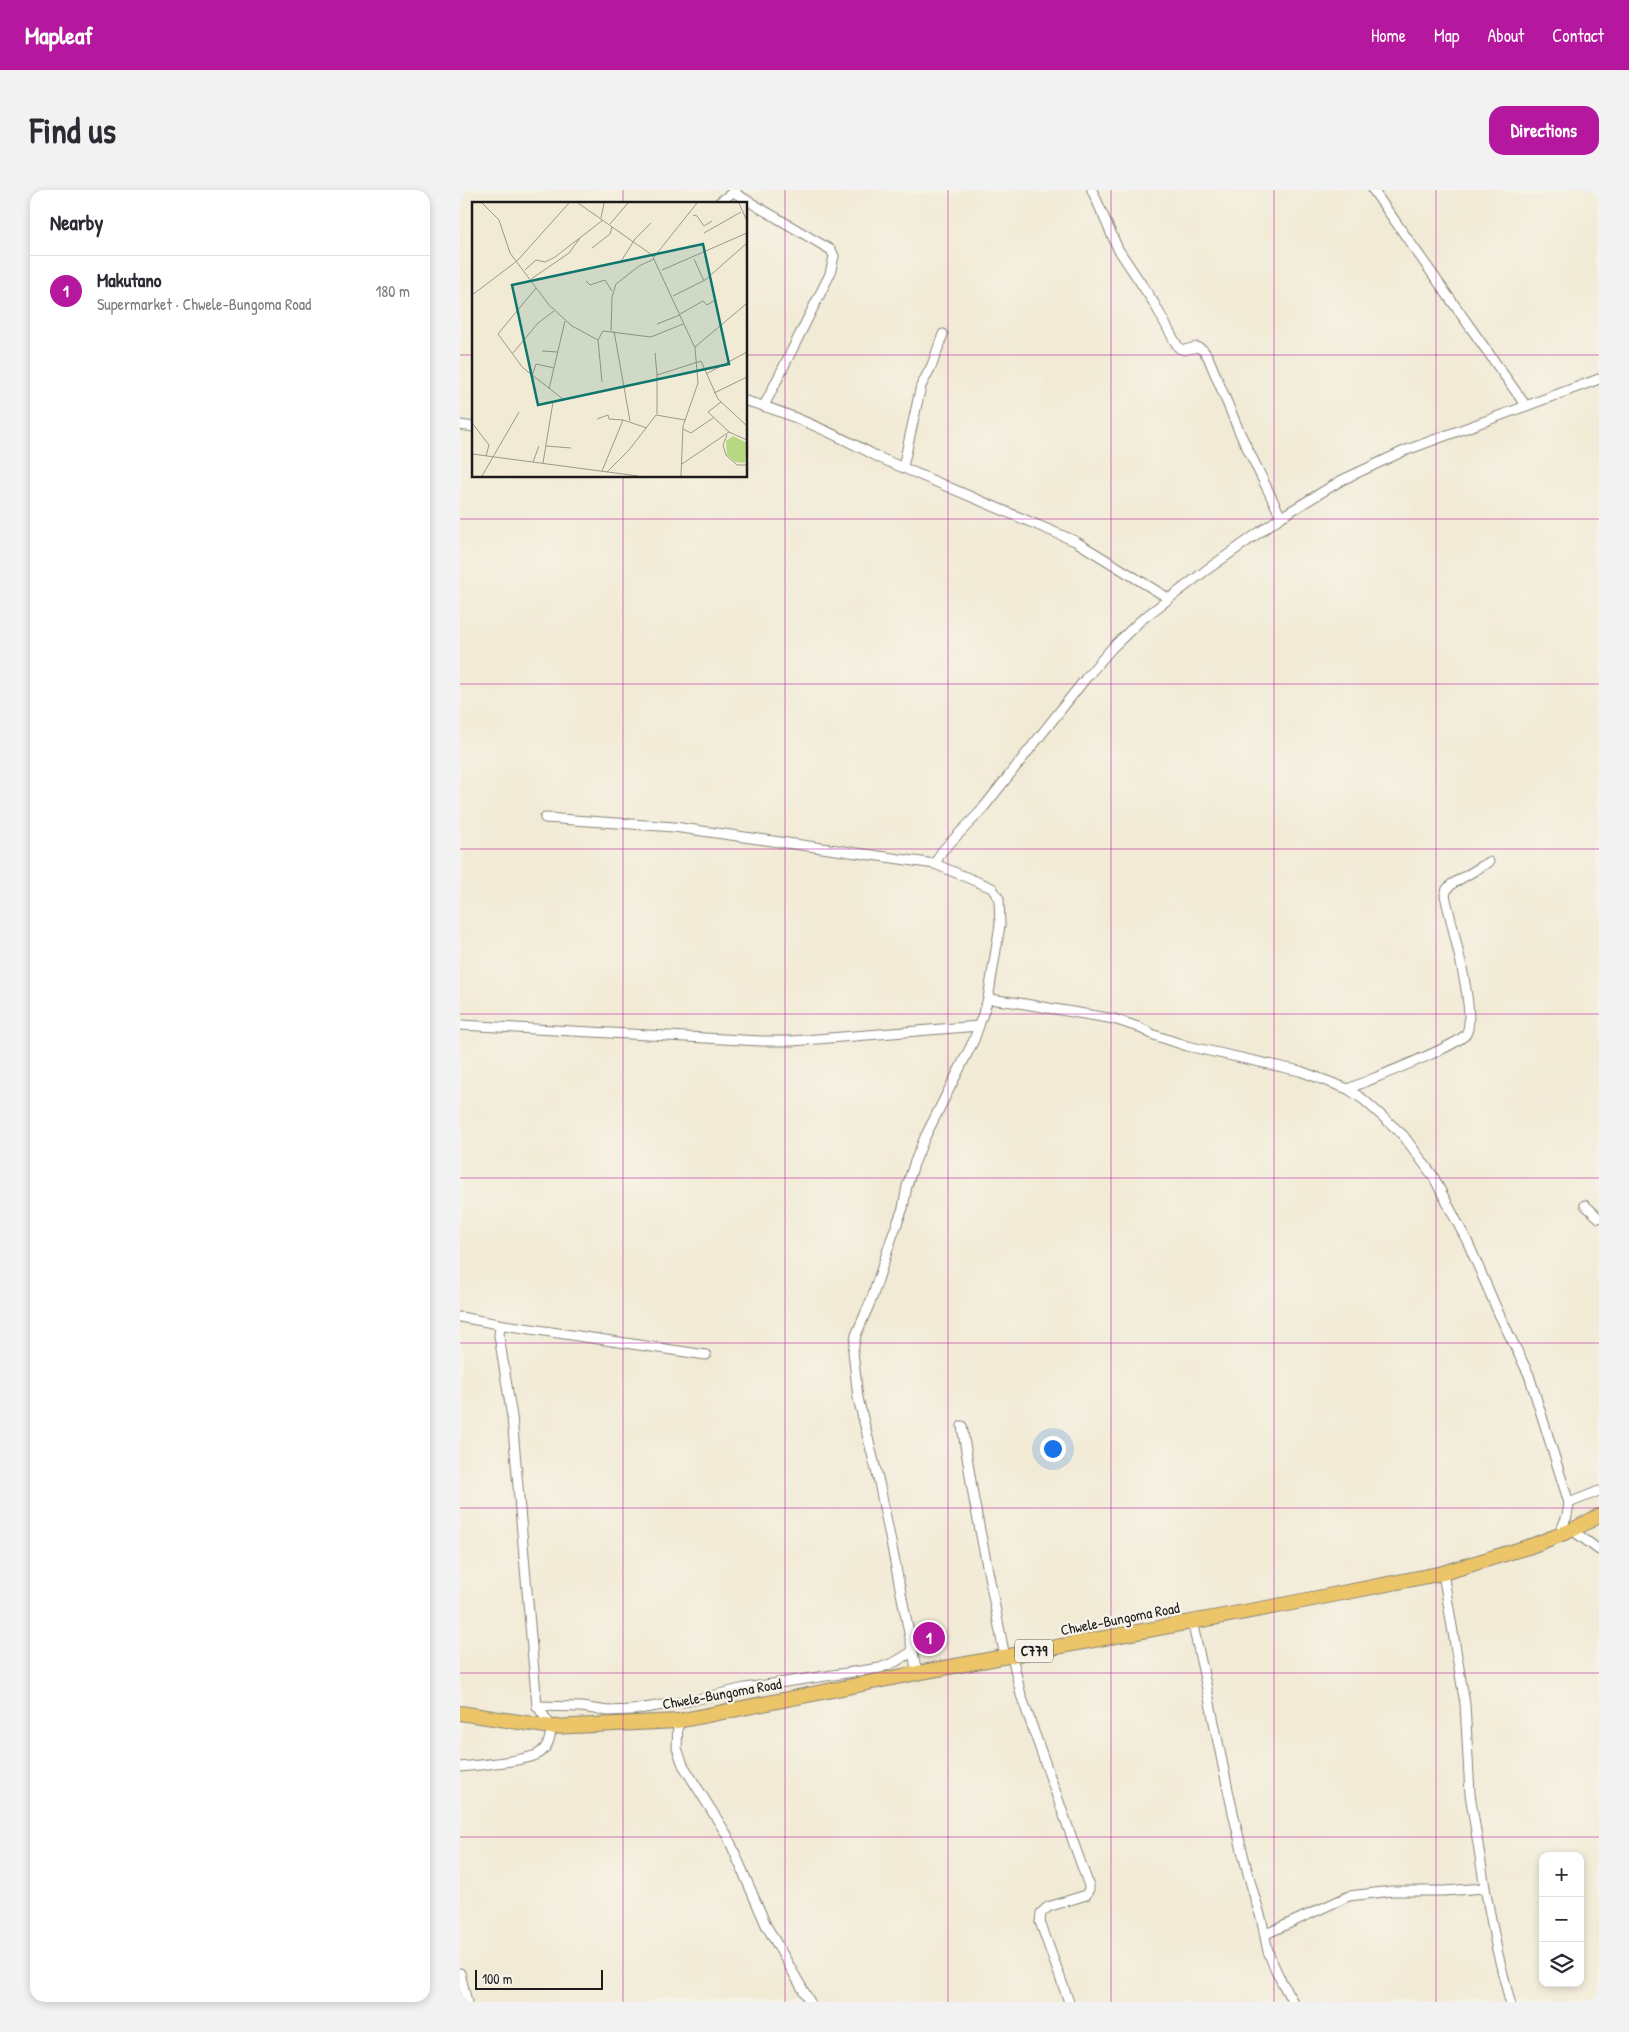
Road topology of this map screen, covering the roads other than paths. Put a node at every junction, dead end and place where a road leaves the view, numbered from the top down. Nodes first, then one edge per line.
1 (1092, 190) edge
2 (1373, 190) edge
3 (735, 191) edge
4 (720, 202) edge
5 (942, 334) dead end
6 (1599, 379) edge
7 (748, 402) edge
8 (764, 406) junction
9 (1526, 406) junction
10 (904, 467) junction
11 (1281, 517) junction
12 (1168, 598) junction
13 (545, 818) dead end
14 (1489, 862) dead end
15 (935, 864) junction
16 (988, 999) junction
17 (460, 1025) edge
18 (979, 1026) junction
19 (1348, 1089) junction
20 (1585, 1206) dead end
21 (1599, 1218) edge
22 (460, 1317) edge
23 (504, 1325) junction
24 (706, 1355) dead end
25 (962, 1426) dead end
26 (1599, 1491) edge
27 (1569, 1503) junction
28 (1599, 1516) edge
29 (1566, 1532) junction
30 (1599, 1550) edge
31 (1442, 1573) junction
32 (1192, 1622) junction
33 (912, 1652) junction
34 (1008, 1656) junction
35 (917, 1673) junction
36 (817, 1676) junction
37 (820, 1692) junction
38 (536, 1706) junction
39 (460, 1713) edge
40 (678, 1721) junction
41 (552, 1727) junction
42 (460, 1767) edge
43 (1485, 1888) junction
44 (1266, 1934) junction
45 (460, 1973) edge
46 (467, 2002) edge
47 (810, 2002) edge
48 (1069, 2002) edge
49 (1293, 2002) edge
50 (1510, 2002) edge

1 - 11 street
2 - 9 street
3 - 4 street
3 - 8 street
5 - 10 street
6 - 9 street
7 - 8 street
8 - 10 street
9 - 11 street
10 - 12 street
11 - 12 street
12 - 15 street
13 - 15 street
14 - 19 street
15 - 16 street
16 - 18 street
16 - 19 street
17 - 18 street
18 - 33 street
19 - 27 street
20 - 21 street
22 - 23 street
23 - 24 street
23 - 38 street
25 - 34 street
26 - 27 street
27 - 29 street
28 - 29 main road, Chwele-Bungoma Road / C779
29 - 30 street
29 - 31 main road, Chwele-Bungoma Road / C779
31 - 32 main road, Chwele-Bungoma Road / C779
31 - 43 street
32 - 34 main road, Chwele-Bungoma Road / C779
32 - 44 street
33 - 35 street
33 - 36 street
34 - 35 main road, Chwele-Bungoma Road / C779
34 - 48 street
35 - 37 main road, Chwele-Bungoma Road / C779
36 - 37 street
36 - 38 street
37 - 40 main road, Chwele-Bungoma Road / C779
38 - 41 street
39 - 41 main road, Chwele-Bungoma Road / C779
40 - 41 main road, Chwele-Bungoma Road / C779
40 - 47 street
41 - 42 street
43 - 44 street
43 - 50 street
44 - 49 street
45 - 46 street

